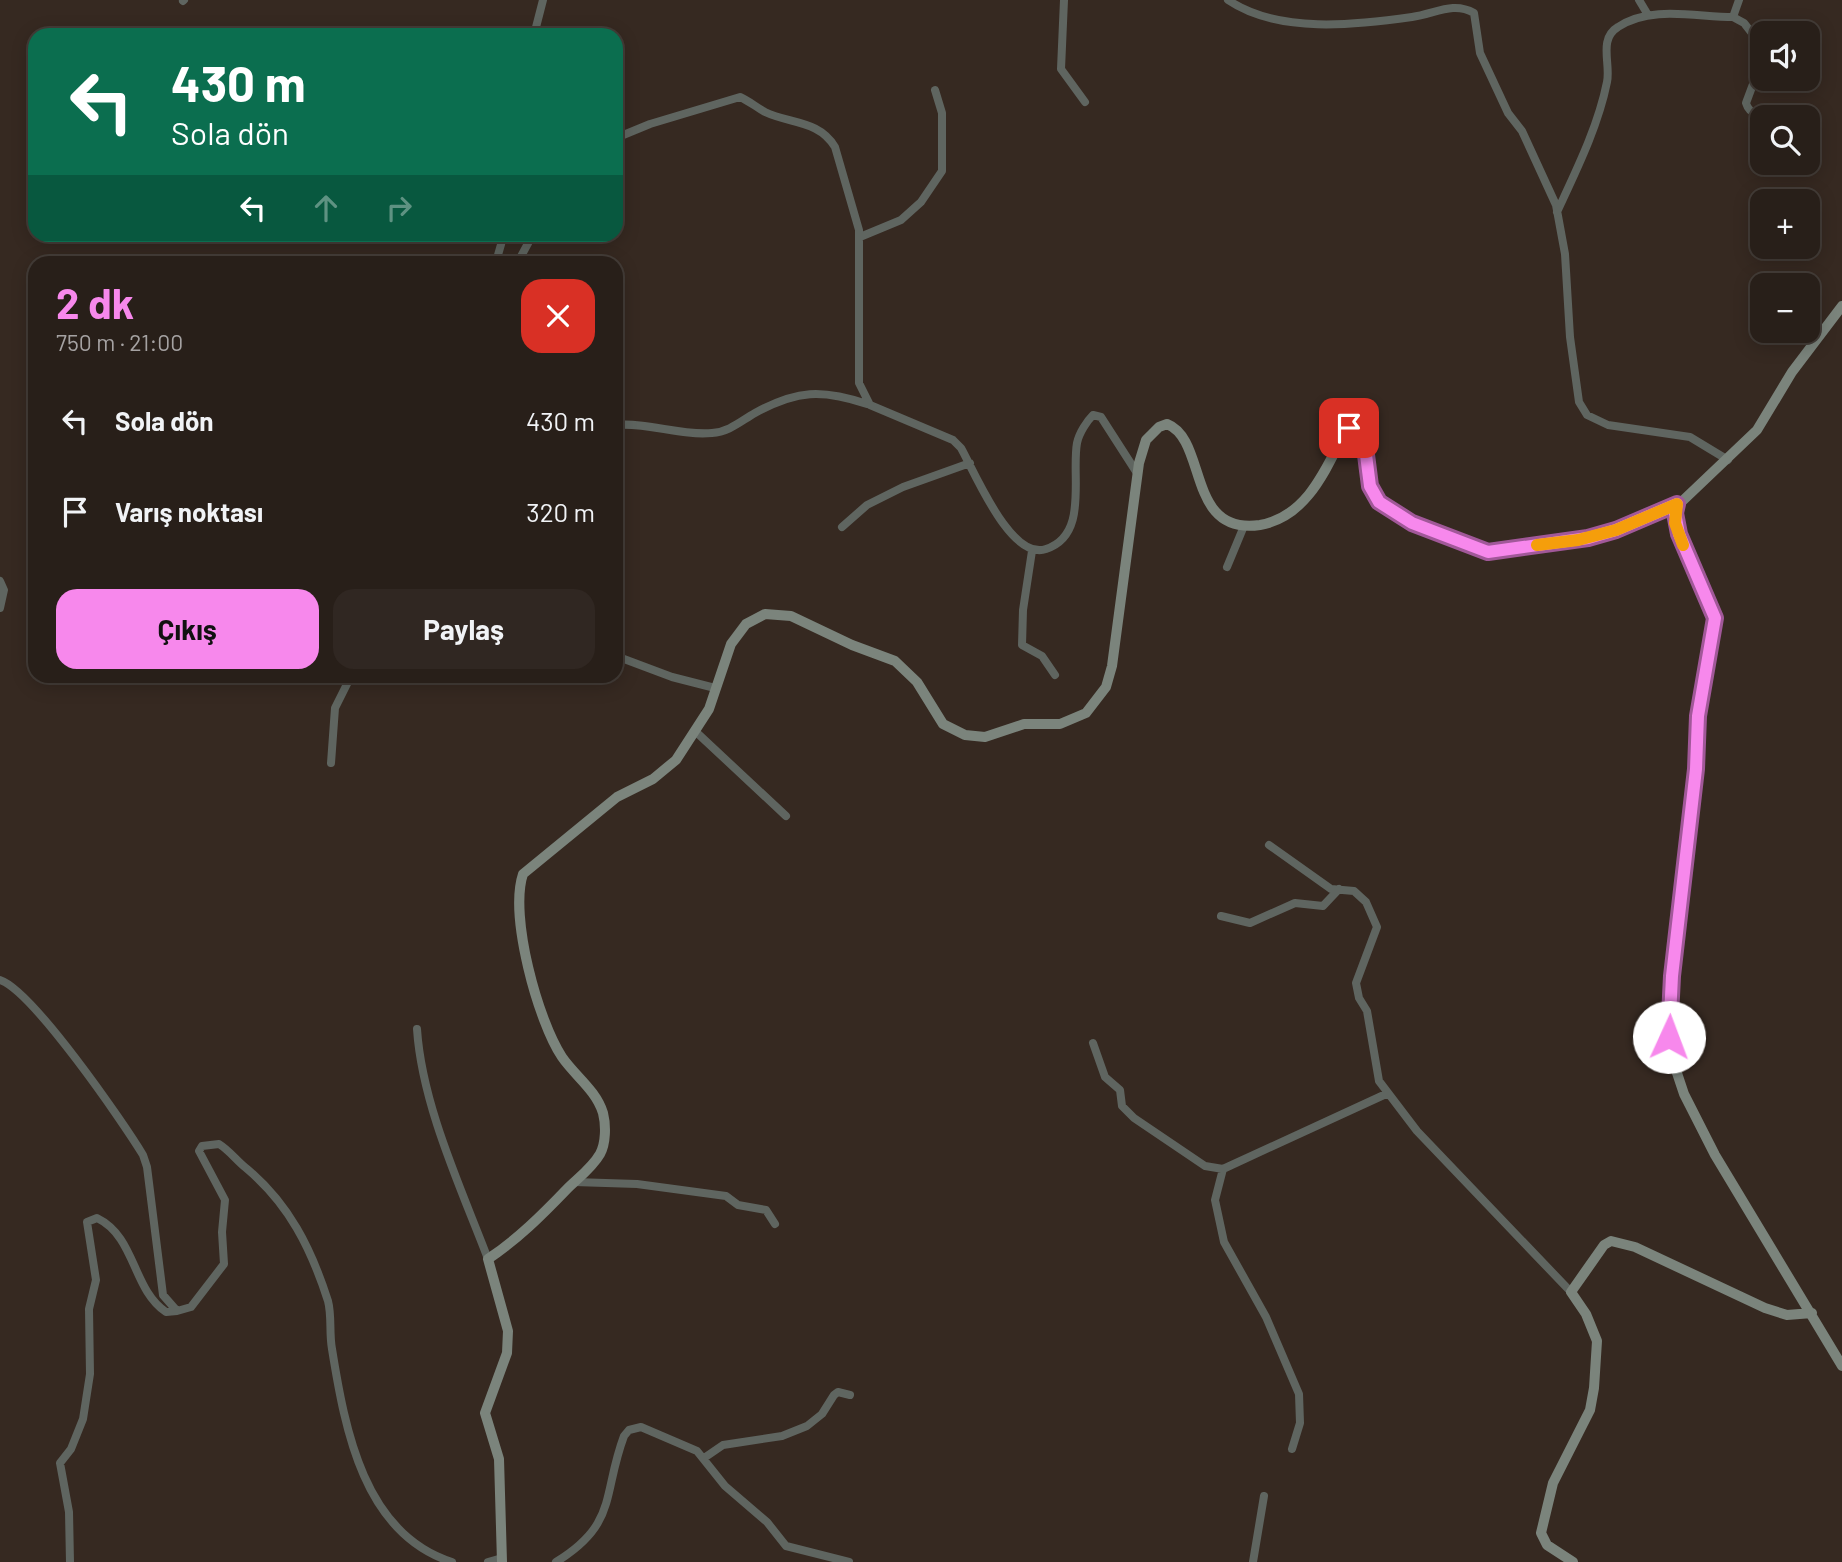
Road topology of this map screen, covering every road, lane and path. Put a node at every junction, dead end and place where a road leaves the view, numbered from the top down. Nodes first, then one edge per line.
1 (542, 0) edge
2 (1064, 0) edge
3 (1228, 0) edge
4 (1639, 0) edge
5 (1739, 0) edge
6 (1648, 15) junction
7 (1734, 17) junction
8 (536, 28) edge
9 (1750, 31) edge
10 (935, 90) dead end
11 (1750, 91) edge
12 (1085, 102) dead end
13 (1750, 108) edge
14 (623, 135) edge
15 (1557, 212) junction
16 (860, 237) junction
17 (1842, 306) edge
18 (870, 405) junction
19 (623, 424) edge
20 (1728, 460) junction
21 (970, 463) junction
22 (1137, 473) junction
23 (1677, 504) junction
24 (1244, 526) junction
25 (842, 527) dead end
26 (1032, 551) junction
27 (1227, 567) dead end
28 (0, 582) edge
29 (0, 608) edge
30 (623, 659) edge
31 (1055, 675) dead end
32 (347, 683) edge
33 (715, 688) junction
34 (695, 731) junction
35 (331, 763) dead end
36 (786, 816) dead end
37 (1269, 845) dead end
38 (1339, 889) junction
39 (1221, 916) dead end
40 (0, 980) edge
41 (417, 1029) dead end
42 (1093, 1043) dead end
43 (1386, 1094) junction
44 (1223, 1169) junction
45 (574, 1182) junction
46 (775, 1224) dead end
47 (488, 1259) junction
48 (1571, 1292) junction
49 (177, 1311) junction
50 (1812, 1312) junction
51 (1842, 1366) edge
52 (850, 1395) dead end
53 (1292, 1449) dead end
54 (704, 1458) junction
55 (1264, 1496) dead end
56 (502, 1560) edge
57 (70, 1562) edge
58 (452, 1562) edge
59 (488, 1562) edge
60 (556, 1562) edge
61 (849, 1562) edge
62 (1253, 1562) edge
63 (1573, 1562) edge

1 - 8 street
2 - 12 street
3 - 15 street
4 - 6 street
5 - 7 street
6 - 7 street
6 - 15 street
7 - 9 street
10 - 16 street
11 - 13 street
14 - 16 street
15 - 20 street
16 - 18 street
17 - 20 street
18 - 19 street
18 - 21 street
20 - 23 street
21 - 25 street
21 - 26 street
22 - 24 street
22 - 26 street
22 - 33 street
23 - 24 street
23 - 50 street
24 - 27 street
26 - 31 street
28 - 29 street
30 - 33 street
32 - 35 street
33 - 34 street
34 - 36 street
34 - 45 street
37 - 38 street
38 - 39 street
38 - 43 street
40 - 49 street
41 - 47 street
42 - 44 street
43 - 44 street
43 - 48 street
44 - 53 street
45 - 46 street
45 - 47 street
47 - 56 street
48 - 50 street
48 - 63 street
49 - 57 street
49 - 58 street
50 - 51 street
52 - 54 street
54 - 60 street
54 - 61 street
55 - 62 street
56 - 59 street

